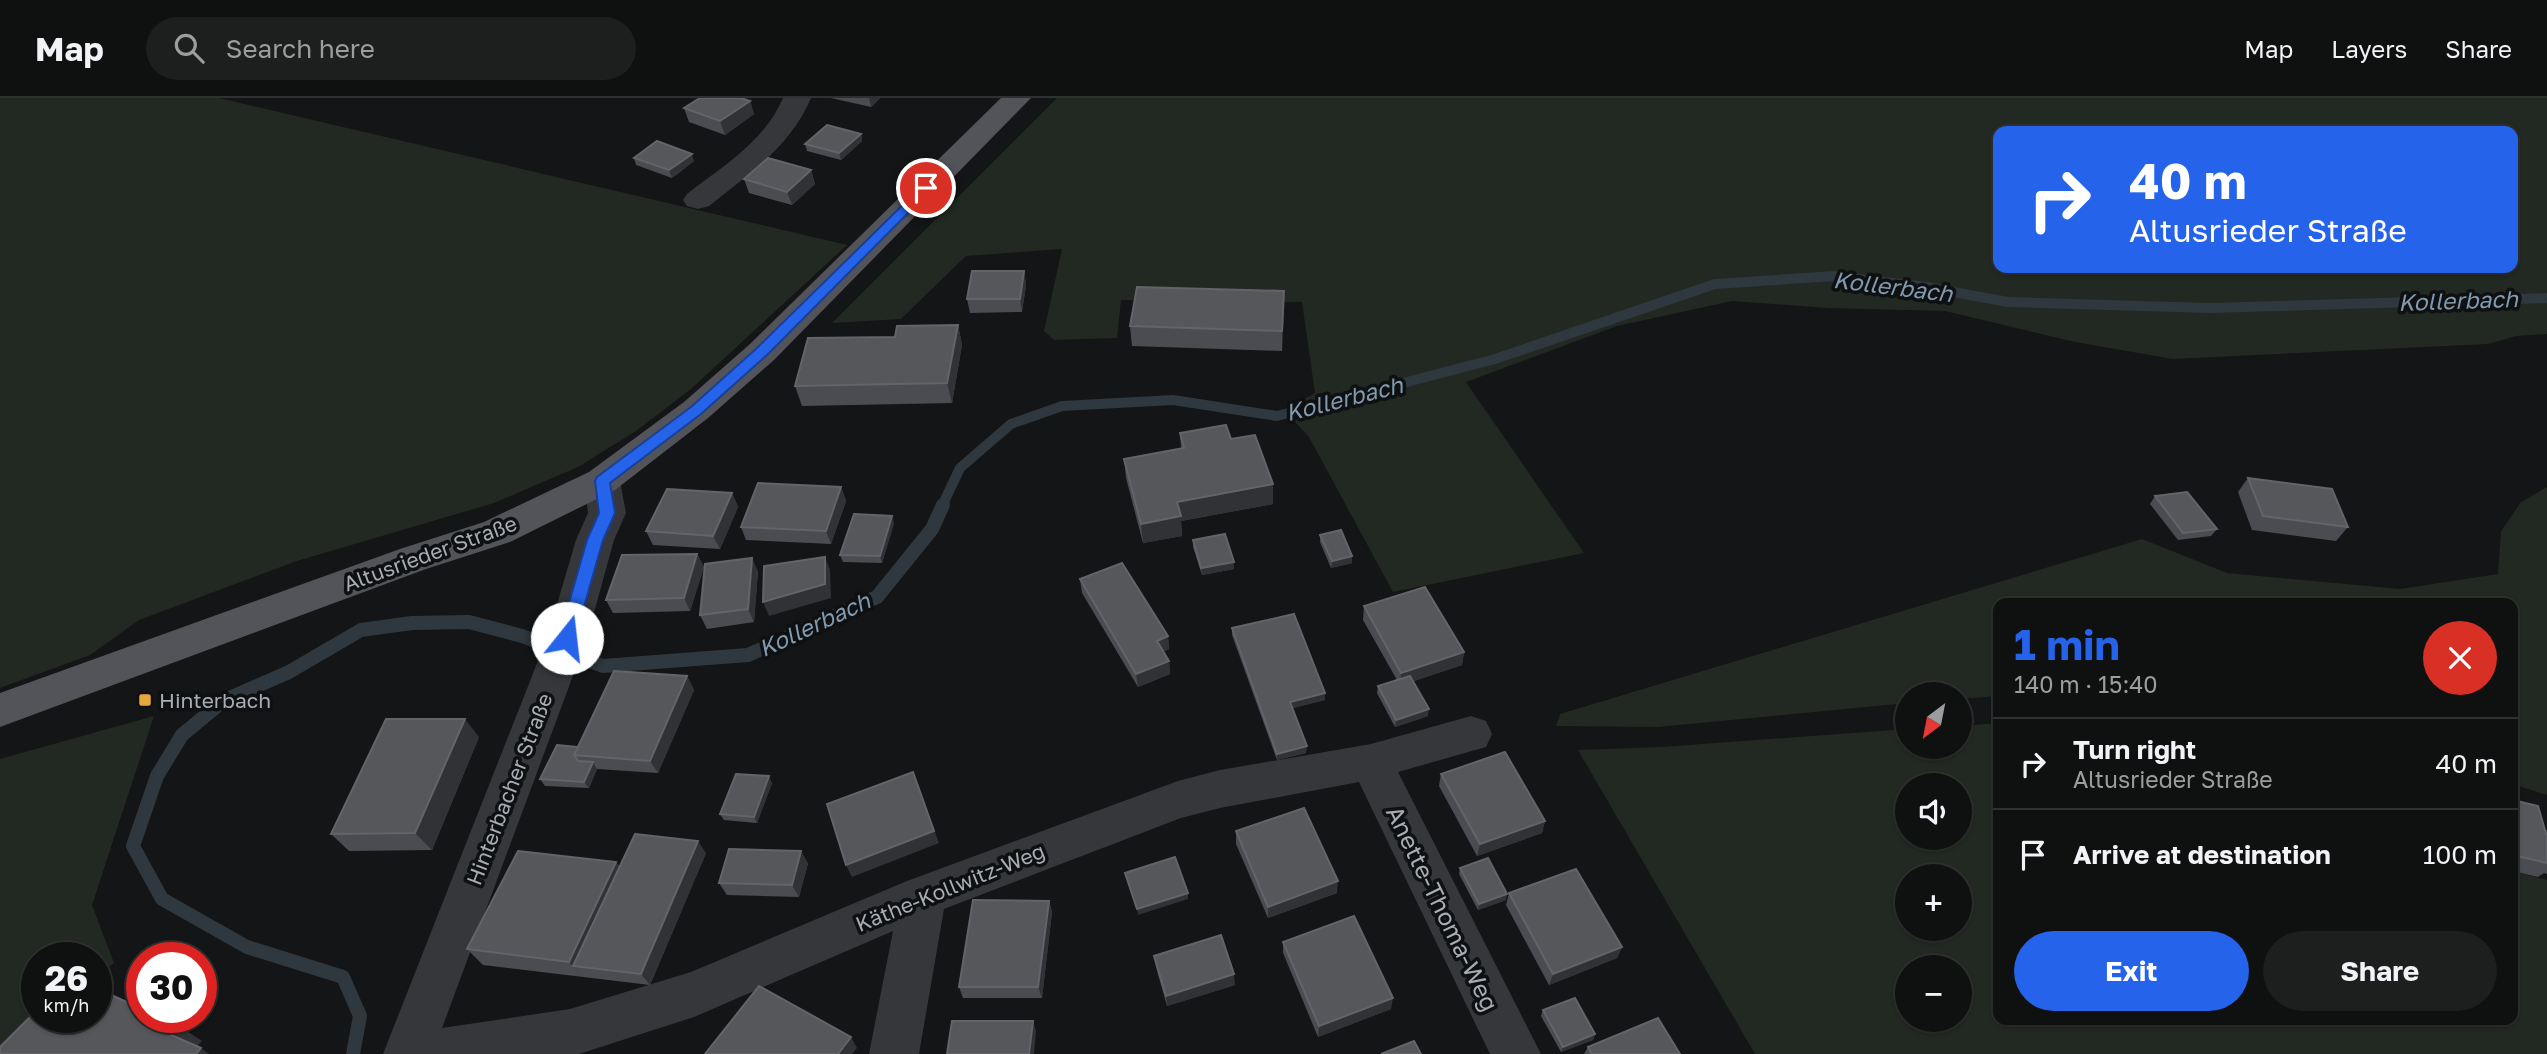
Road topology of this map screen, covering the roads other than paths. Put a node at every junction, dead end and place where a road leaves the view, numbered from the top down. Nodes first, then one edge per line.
1 (797, 98) edge
2 (1017, 98) edge
3 (698, 200) dead end
4 (603, 481) junction
5 (0, 710) edge
6 (1471, 734) dead end
7 (1371, 762) junction
8 (923, 896) junction
9 (408, 1054) edge
10 (435, 1054) edge
11 (894, 1054) edge
12 (1516, 1054) edge

1 - 3 street
2 - 4 main road, Altusrieder Straße
4 - 5 main road, Altusrieder Straße
4 - 9 street, Hinterbacher Straße
6 - 7 street, Käthe-Kollwitz-Weg
7 - 8 street, Käthe-Kollwitz-Weg
7 - 12 street, Anette-Thoma-Weg
8 - 10 street, Käthe-Kollwitz-Weg
8 - 11 street

